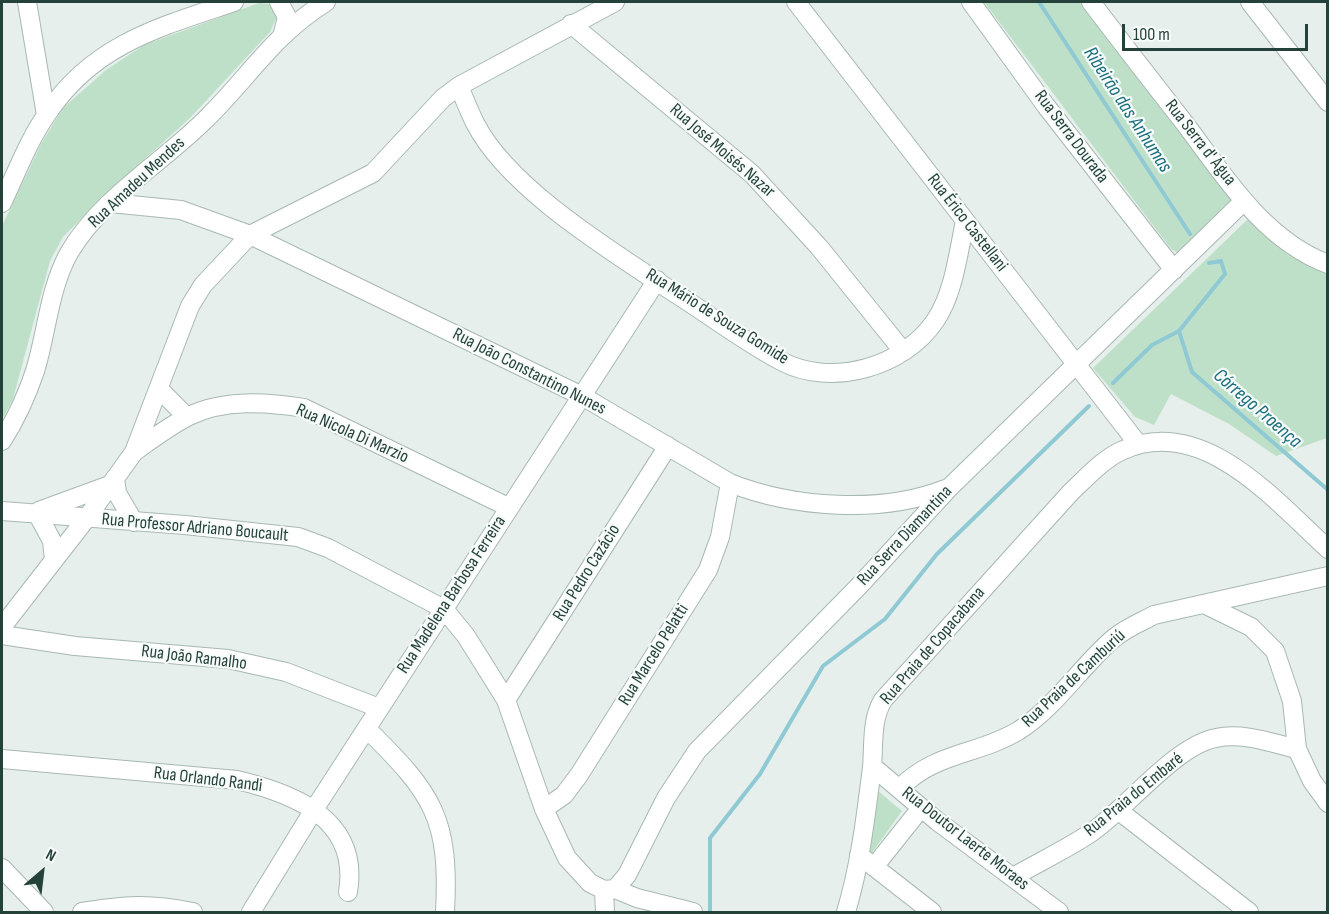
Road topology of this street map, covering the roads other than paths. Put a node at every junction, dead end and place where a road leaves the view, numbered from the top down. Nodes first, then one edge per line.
1 (27, 2) edge
2 (234, 2) edge
3 (279, 2) edge
4 (326, 2) edge
5 (615, 2) edge
6 (796, 2) edge
7 (971, 2) edge
8 (1090, 2) edge
9 (1250, 2) edge
10 (571, 24) junction
11 (283, 33) junction
12 (459, 86) junction
13 (1328, 102) edge
14 (46, 115) junction
15 (1244, 201) junction
16 (2, 203) edge
17 (111, 203) junction
18 (965, 221) junction
19 (250, 235) junction
20 (1328, 264) edge
21 (1174, 270) junction
22 (657, 280) junction
23 (902, 350) junction
24 (1077, 366) junction
25 (160, 390) junction
26 (582, 396) junction
27 (187, 417) junction
28 (2, 441) edge
29 (1138, 444) junction
30 (668, 446) junction
31 (134, 452) junction
32 (113, 482) junction
33 (730, 483) junction
34 (950, 487) junction
35 (508, 507) junction
36 (2, 511) edge
37 (34, 514) junction
38 (86, 519) junction
39 (134, 522) junction
40 (1328, 549) edge
41 (54, 560) junction
42 (1328, 576) edge
43 (1206, 605) junction
44 (444, 609) junction
45 (2, 627) edge
46 (2, 635) edge
47 (506, 700) junction
48 (379, 708) junction
49 (367, 729) junction
50 (1297, 749) junction
51 (2, 759) edge
52 (872, 766) junction
53 (900, 788) junction
54 (1328, 803) edge
55 (921, 807) junction
56 (315, 808) junction
57 (544, 810) junction
58 (1119, 811) junction
59 (859, 855) junction
60 (874, 867) junction
61 (2, 868) edge
62 (1013, 877) junction
63 (606, 889) junction
64 (348, 892) dead end
65 (44, 912) edge
66 (82, 912) edge
67 (193, 912) edge
68 (251, 912) edge
69 (445, 912) edge
70 (605, 912) edge
71 (693, 912) edge
72 (846, 912) edge
73 (932, 912) edge
74 (1059, 912) edge
75 (1249, 912) edge

1 - 14 street
2 - 14 street
3 - 11 street
4 - 11 street, Rua Amadeu Mendes
5 - 10 street
6 - 18 street, Rua Érico Castellani
7 - 21 street, Rua Serra Dourada
8 - 15 street, Rua Serra d' Água
9 - 13 street
10 - 12 street
10 - 23 street, Rua José Moisés Nazar
11 - 17 street, Rua Amadeu Mendes
12 - 19 street
12 - 22 street, Rua Mário de Souza Gomide
14 - 16 street
15 - 20 street, Rua Serra d' Água
15 - 21 street, Rua Serra Diamantina
17 - 19 street, Rua João Constantino Nunes
17 - 28 street, Rua Amadeu Mendes
18 - 23 street, Rua Mário de Souza Gomide
18 - 24 street, Rua Érico Castellani
19 - 25 street
19 - 26 street, Rua João Constantino Nunes
21 - 24 street, Rua Serra Diamantina
22 - 23 street, Rua Mário de Souza Gomide
22 - 26 street, Rua Madelena Barbosa Ferreira
24 - 29 street, Rua Érico Castellani
24 - 34 street, Rua Serra Diamantina
25 - 27 street
25 - 31 street
26 - 30 street, Rua João Constantino Nunes
26 - 35 street, Rua Madelena Barbosa Ferreira
27 - 31 street, Rua Nicola Di Marzio
27 - 35 street, Rua Nicola Di Marzio
29 - 40 street
29 - 52 street, Rua Praia de Copacabana
30 - 33 street, Rua João Constantino Nunes
30 - 47 street, Rua Pedro Cazácio
31 - 32 street
32 - 37 street
32 - 38 street
32 - 39 street
33 - 34 street, Rua João Constantino Nunes
33 - 57 street, Rua Marcelo Pelatti
34 - 63 street, Rua Serra Diamantina
35 - 44 street, Rua Madelena Barbosa Ferreira
36 - 37 street, Rua Professor Adriano Boucault
37 - 38 street, Rua Professor Adriano Boucault
37 - 41 street
38 - 39 street, Rua Professor Adriano Boucault
38 - 41 street
39 - 44 street, Rua Professor Adriano Boucault
41 - 45 street
42 - 43 street, Rua Praia de Camburiú
43 - 50 street
43 - 53 street, Rua Praia de Camburiú
44 - 47 street, Rua Professor Adriano Boucault
44 - 48 street, Rua Madelena Barbosa Ferreira
46 - 48 street, Rua João Ramalho
47 - 57 street, Rua Professor Adriano Boucault
48 - 49 street, Rua Madelena Barbosa Ferreira
49 - 56 street, Rua Madelena Barbosa Ferreira
49 - 69 street
50 - 54 street
50 - 58 street, Rua Praia do Embaré
51 - 56 street, Rua Orlando Randi
52 - 53 street, Rua Doutor Laerte Moraes
52 - 59 street, Rua Praia de Copacabana
53 - 55 street, Rua Doutor Laerte Moraes
55 - 60 street
55 - 62 street, Rua Doutor Laerte Moraes
56 - 64 street, Rua Orlando Randi
56 - 68 street, Rua Madelena Barbosa Ferreira
57 - 63 street, Rua Professor Adriano Boucault
58 - 62 street, Rua Praia do Embaré
58 - 75 street
59 - 60 street
59 - 72 street, Rua Praia de Copacabana
60 - 73 street
61 - 65 street
62 - 74 street, Rua Doutor Laerte Moraes
63 - 70 street
63 - 71 street
66 - 67 street

